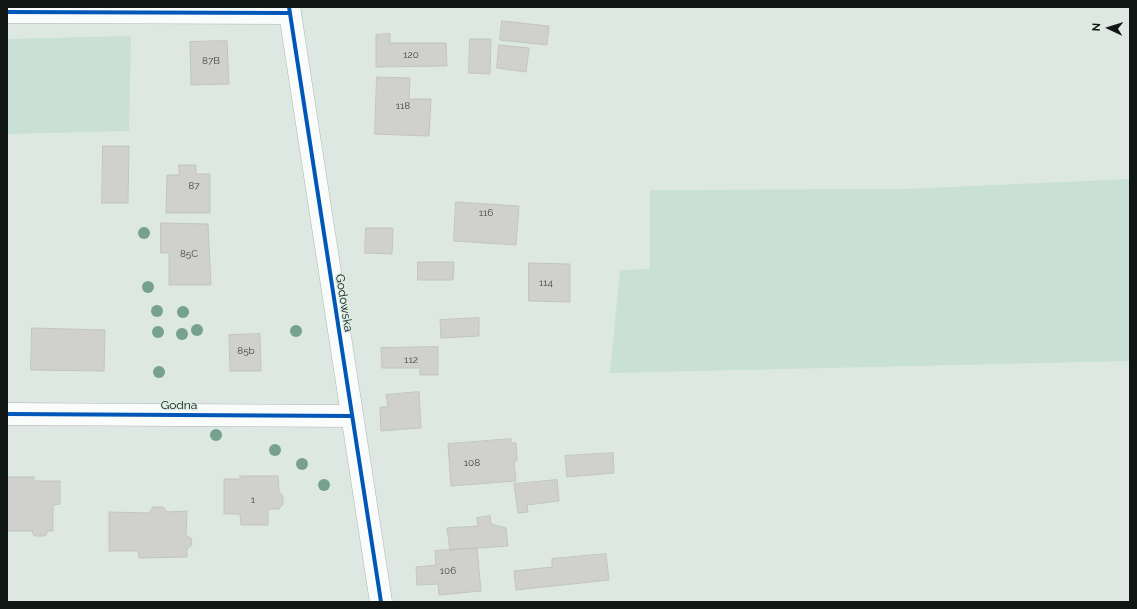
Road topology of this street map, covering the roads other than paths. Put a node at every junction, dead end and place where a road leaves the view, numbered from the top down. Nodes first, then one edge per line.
1 (289, 10) edge
2 (7, 12) edge
3 (7, 414) edge
4 (351, 416) junction
5 (381, 602) edge

1 - 2 street
1 - 4 street, Godowska
3 - 4 street, Godna
4 - 5 street, Godowska

